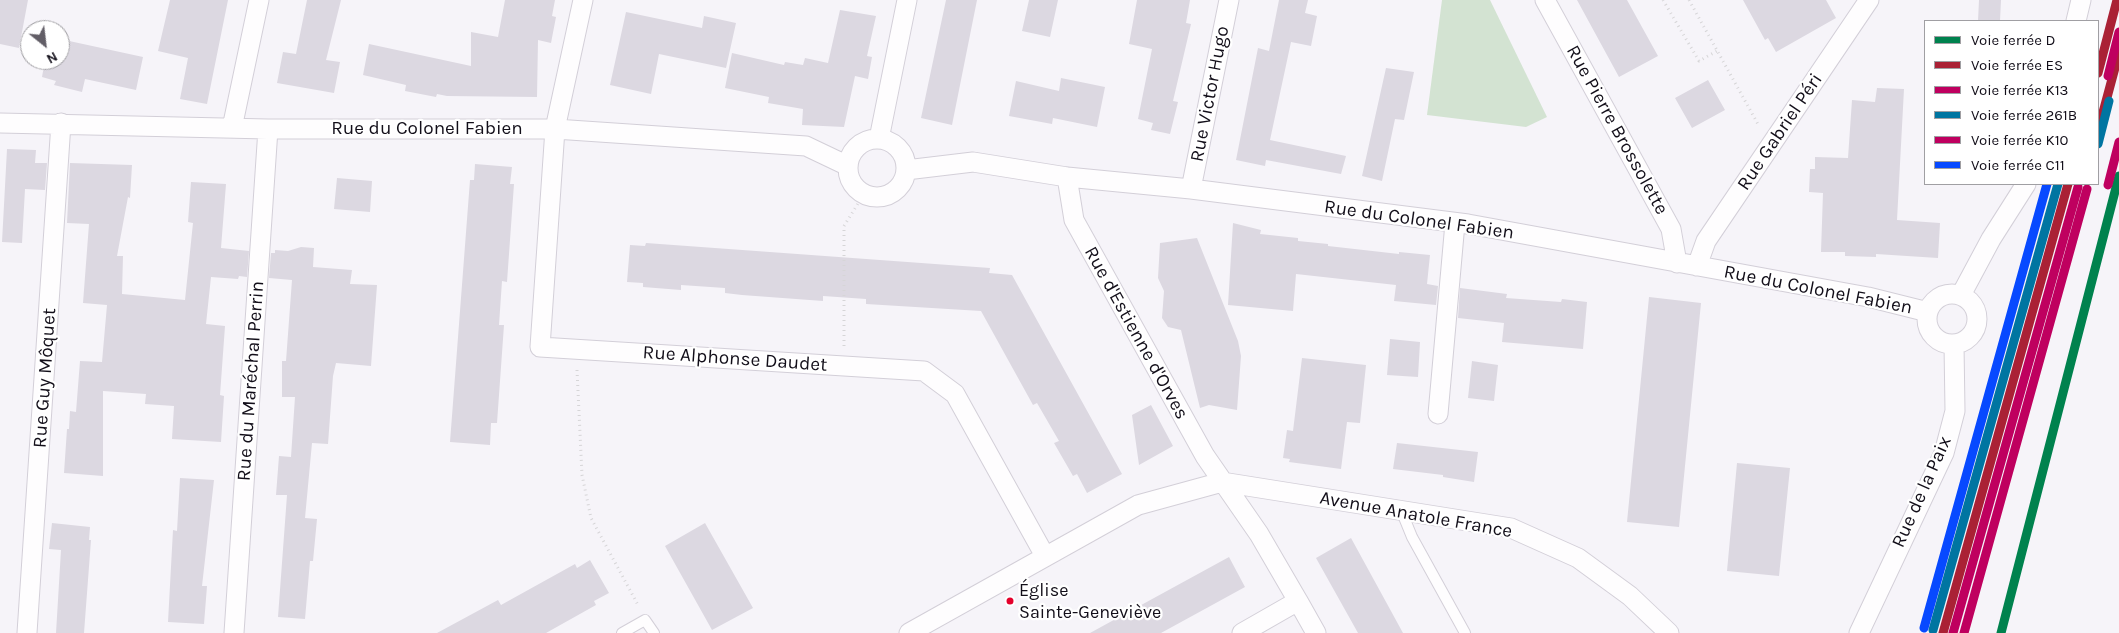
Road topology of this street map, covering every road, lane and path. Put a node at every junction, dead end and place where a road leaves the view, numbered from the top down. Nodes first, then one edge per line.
1 (259, 0) edge
2 (583, 0) edge
3 (907, 0) edge
4 (1229, 0) edge
5 (1545, 0) edge
6 (1663, 0) edge
7 (1689, 0) edge
8 (1869, 0) edge
9 (2081, 0) edge
10 (2076, 20) edge
11 (1717, 51) junction
12 (0, 123) edge
13 (61, 124) junction
14 (232, 128) junction
15 (268, 129) junction
16 (555, 129) junction
17 (879, 140) junction
18 (1770, 147) junction
19 (848, 166) junction
20 (906, 170) junction
21 (1067, 178) junction
22 (2025, 185) edge
23 (1191, 189) junction
24 (864, 194) junction
25 (1455, 223) junction
26 (1677, 263) junction
27 (1697, 266) junction
28 (1961, 295) junction
29 (1928, 312) junction
30 (1954, 344) junction
31 (576, 349) junction
32 (844, 366) junction
33 (1438, 414) dead end
34 (1222, 482) junction
35 (1401, 510) junction
36 (1045, 556) junction
37 (1298, 601) junction
38 (645, 620) junction
39 (27, 633) edge
40 (234, 633) edge
41 (622, 633) edge
42 (654, 633) edge
43 (909, 633) edge
44 (1242, 633) edge
45 (1315, 633) edge
46 (1465, 633) edge
47 (1669, 633) edge
48 (1859, 633) edge

1 - 14 street
2 - 16 street
3 - 17 street
4 - 23 street, Rue Victor Hugo
5 - 26 street, Rue Pierre Brossolette
6 - 11 path
7 - 11 path
8 - 18 street, Rue Gabriel Péri
9 - 10 street
11 - 18 path
12 - 13 street, Rue du Colonel Fabien
13 - 14 street, Rue du Colonel Fabien
13 - 39 street, Rue Guy Môquet
14 - 15 street, Rue du Colonel Fabien
15 - 16 street, Rue du Colonel Fabien
15 - 40 street, Rue du Maréchal Perrin
16 - 19 street, Rue du Colonel Fabien
16 - 31 street, Rue Alphonse Daudet
17 - 19 street
17 - 20 street
18 - 27 street, Rue Gabriel Péri
19 - 24 street
20 - 21 street, Rue du Colonel Fabien
20 - 24 street
21 - 23 street, Rue du Colonel Fabien
21 - 34 street, Rue d'Estienne d'Orves
22 - 28 street
23 - 25 street, Rue du Colonel Fabien
24 - 32 path
25 - 26 street, Rue du Colonel Fabien
25 - 33 street
26 - 27 street, Rue du Colonel Fabien
27 - 29 street, Rue du Colonel Fabien
28 - 29 street
28 - 30 street
29 - 30 street
30 - 48 street, Rue de la Paix
31 - 32 street, Rue Alphonse Daudet
31 - 38 path
32 - 36 street, Rue Alphonse Daudet
34 - 35 street, Avenue Anatole France
34 - 36 street
34 - 37 street, Rue d'Estienne d'Orves
35 - 46 lane
35 - 47 street, Avenue Anatole France
36 - 43 street
37 - 44 street
37 - 45 street, Rue d'Estienne d'Orves
38 - 41 lane
38 - 42 lane

